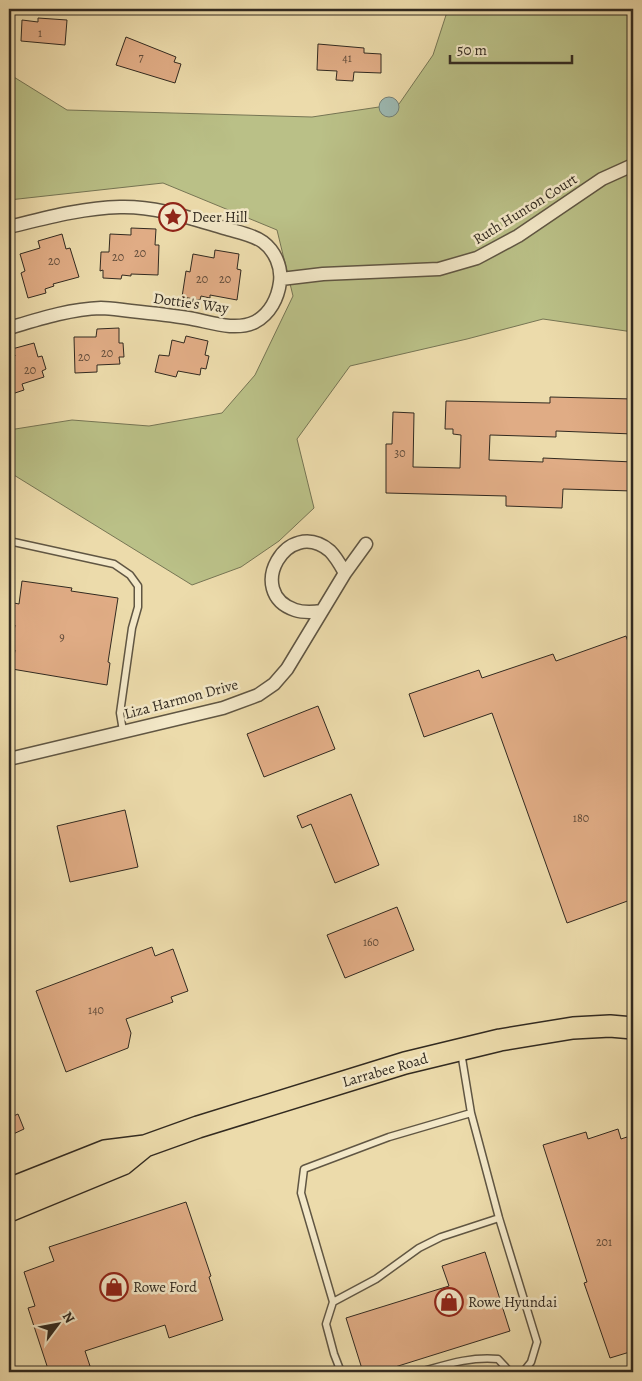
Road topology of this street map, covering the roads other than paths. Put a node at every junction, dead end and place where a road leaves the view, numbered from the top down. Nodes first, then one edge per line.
1 (633, 165) edge
2 (9, 227) edge
3 (280, 279) junction
4 (9, 328) edge
5 (9, 540) edge
6 (366, 544) dead end
7 (345, 573) junction
8 (322, 611) junction
9 (123, 731) junction
10 (9, 759) edge
11 (633, 1028) edge
12 (460, 1050) junction
13 (471, 1112) junction
14 (144, 1146) junction
15 (9, 1189) edge
16 (9, 1211) edge
17 (499, 1218) junction
18 (333, 1302) junction
19 (341, 1372) edge
20 (420, 1372) edge
21 (510, 1372) edge
22 (523, 1372) edge

1 - 3 street, Ruth Hunton Court
2 - 3 street, Dottie's Way
3 - 4 street, Dottie's Way
5 - 9 lane
6 - 7 street, Liza Harmon Drive
7 - 8 street, Liza Harmon Drive
7 - 8 street
8 - 9 street, Liza Harmon Drive
9 - 10 street, Liza Harmon Drive
11 - 12 main road, Larrabee Road
12 - 13 lane
12 - 14 main road, Larrabee Road
13 - 17 lane
13 - 18 lane
14 - 15 main road, Larrabee Road
14 - 16 main road, Larrabee Road
17 - 18 lane
17 - 22 lane
18 - 19 lane
20 - 21 lane

